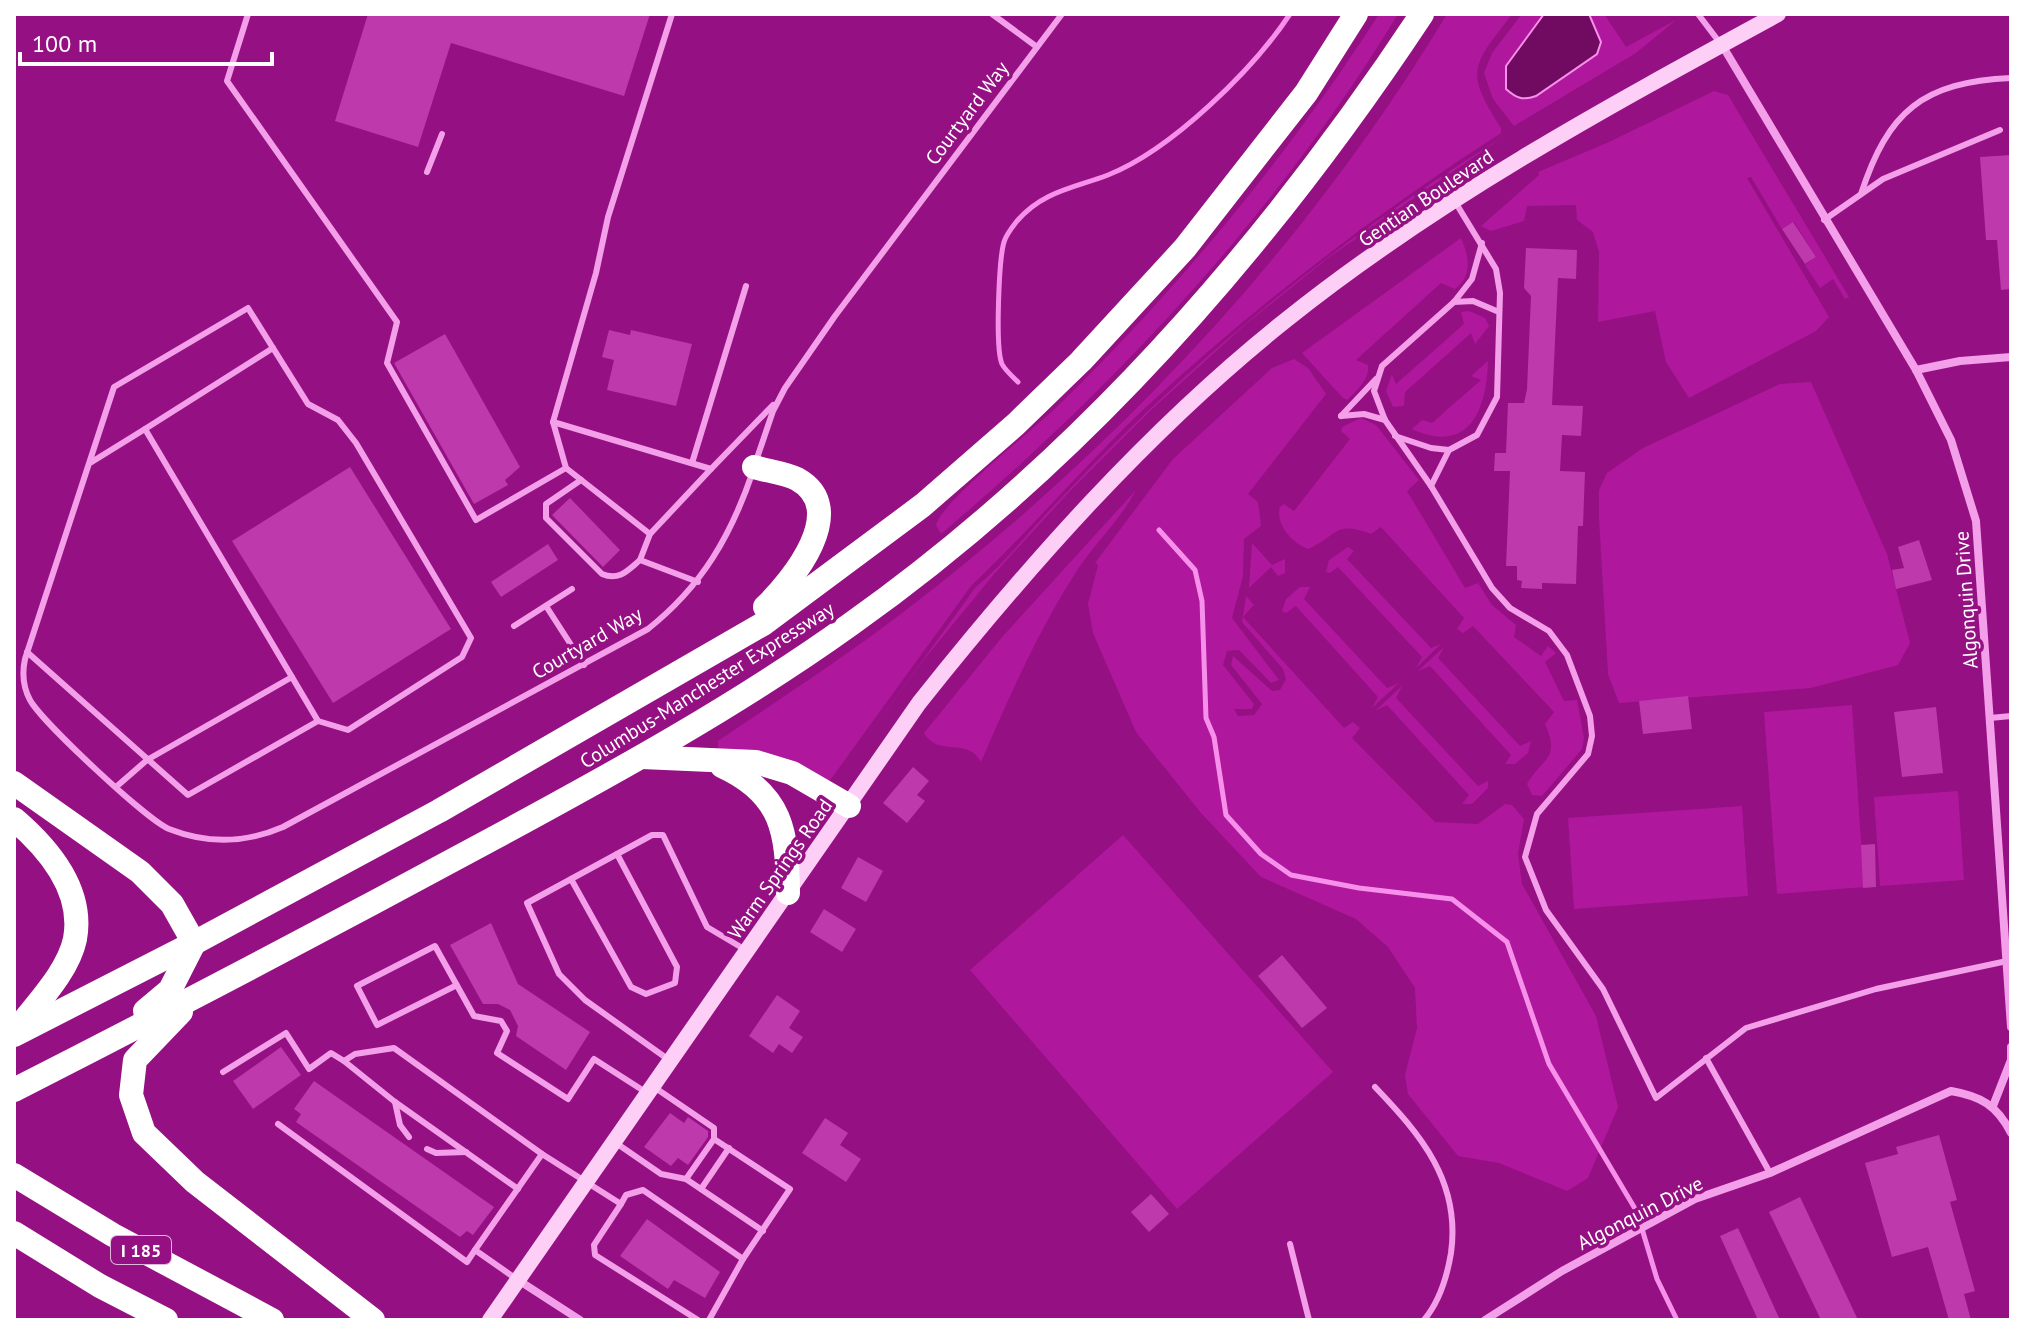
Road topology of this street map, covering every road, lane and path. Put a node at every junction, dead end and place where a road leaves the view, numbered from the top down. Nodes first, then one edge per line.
1 (248, 14) edge
2 (672, 14) edge
3 (992, 14) edge
4 (1062, 14) edge
5 (1356, 14) edge
6 (1422, 14) edge
7 (1698, 14) edge
8 (1778, 14) edge
9 (1722, 45) junction
10 (1037, 47) junction
11 (2011, 78) edge
12 (2000, 130) dead end
13 (442, 134) dead end
14 (427, 172) dead end
15 (1861, 194) junction
16 (1454, 200) junction
17 (1824, 220) junction
18 (1482, 243) junction
19 (746, 286) dead end
20 (1454, 302) junction
21 (1499, 312) junction
22 (273, 348) junction
23 (2011, 357) edge
24 (1916, 370) junction
25 (1376, 379) junction
26 (778, 399) junction
27 (1385, 420) junction
28 (553, 422) junction
29 (145, 429) junction
30 (1395, 436) junction
31 (1449, 450) junction
32 (90, 463) junction
33 (692, 463) junction
34 (1131, 463) joint
35 (754, 467) junction
36 (566, 468) junction
37 (711, 469) junction
38 (581, 480) junction
39 (1431, 486) junction
40 (650, 534) junction
41 (640, 560) junction
42 (698, 582) junction
43 (572, 589) dead end
44 (546, 606) junction
45 (514, 626) dead end
46 (723, 648) junction
47 (27, 652) junction
48 (584, 665) junction
49 (292, 677) junction
50 (2011, 716) edge
51 (1990, 718) junction
52 (318, 721) junction
53 (642, 757) junction
54 (147, 760) junction
55 (709, 760) junction
56 (14, 783) edge
57 (116, 787) junction
58 (849, 806) junction
59 (14, 819) edge
60 (617, 854) junction
61 (571, 879) junction
62 (788, 893) junction
63 (194, 943) junction
64 (747, 951) junction
65 (2007, 961) junction
66 (457, 985) junction
67 (200, 994) junction
68 (2011, 1027) edge
69 (14, 1034) edge
70 (106, 1042) junction
71 (2011, 1047) edge
72 (1706, 1058) junction
73 (669, 1060) junction
74 (344, 1061) junction
75 (223, 1072) dead end
76 (1375, 1087) dead end
77 (649, 1089) junction
78 (14, 1090) edge
79 (395, 1102) junction
80 (1993, 1106) junction
81 (278, 1124) dead end
82 (2011, 1133) edge
83 (409, 1137) dead end
84 (714, 1139) junction
85 (613, 1142) junction
86 (729, 1148) junction
87 (427, 1149) dead end
88 (466, 1152) junction
89 (542, 1154) junction
90 (1770, 1173) junction
91 (14, 1175) edge
92 (686, 1179) junction
93 (585, 1182) junction
94 (518, 1189) junction
95 (701, 1189) junction
96 (621, 1204) junction
97 (763, 1231) junction
98 (14, 1233) edge
99 (1290, 1244) dead end
100 (475, 1250) junction
101 (743, 1259) junction
102 (518, 1280) junction
103 (166, 1320) edge
104 (272, 1320) edge
105 (373, 1320) edge
106 (490, 1320) edge
107 (580, 1320) edge
108 (698, 1320) edge
109 (709, 1320) edge
110 (1309, 1320) edge
111 (1424, 1320) edge
112 (1485, 1320) edge

1 - 36 lane
2 - 28 lane
3 - 10 lane
4 - 10 lane, Courtyard Way
5 - 46 highway, Columbus-Manchester Expressway
6 - 53 highway, Columbus-Manchester Expressway
7 - 9 lane
8 - 9 main road, Gentian Boulevard
9 - 16 main road, Gentian Boulevard
9 - 17 street, Algonquin Drive
10 - 26 lane, Courtyard Way
11 - 15 lane
12 - 15 lane
13 - 14 lane
15 - 17 lane
16 - 18 lane
16 - 34 main road, Gentian Boulevard
17 - 24 street, Algonquin Drive
18 - 20 lane
18 - 21 lane
19 - 33 lane
20 - 21 lane
20 - 25 lane
21 - 31 lane
22 - 29 lane
22 - 32 lane, Courtyard Way
22 - 52 lane
23 - 24 street
24 - 51 street, Algonquin Drive
25 - 27 lane
25 - 27 lane
26 - 35 lane, Courtyard Way
26 - 37 lane
27 - 30 lane
28 - 33 lane
28 - 36 lane
29 - 32 lane
29 - 49 lane
30 - 31 lane
30 - 39 lane
31 - 39 lane
32 - 47 lane, Courtyard Way
33 - 37 lane
34 - 58 main road, Warm Springs Road
35 - 42 lane, Courtyard Way
35 - 46 highway
36 - 38 lane
37 - 40 lane
38 - 40 lane
38 - 41 lane
39 - 72 lane
40 - 41 lane
41 - 42 lane
42 - 48 lane, Courtyard Way
43 - 44 lane
44 - 45 lane
44 - 48 lane
46 - 63 highway, Columbus-Manchester Expressway
47 - 54 lane
47 - 57 lane, Courtyard Way
48 - 57 lane, Courtyard Way
49 - 52 lane
49 - 54 lane
50 - 51 lane
51 - 65 street, Algonquin Drive
52 - 54 lane
53 - 55 highway
53 - 67 highway, Columbus-Manchester Expressway
54 - 57 lane
55 - 58 highway
55 - 62 highway
56 - 63 highway
58 - 62 main road, Warm Springs Road
59 - 69 highway
60 - 61 lane
60 - 61 lane
60 - 64 lane
61 - 73 lane
62 - 64 main road, Warm Springs Road
63 - 69 highway, Columbus-Manchester Expressway
63 - 70 highway
64 - 73 main road, Warm Springs Road
65 - 68 street, Algonquin Drive
65 - 72 lane
66 - 66 lane
66 - 77 lane
67 - 70 highway, Columbus-Manchester Expressway
67 - 105 highway
70 - 78 highway, Columbus-Manchester Expressway
71 - 80 street
72 - 90 lane
73 - 77 main road, Warm Springs Road
74 - 75 lane
74 - 79 lane
74 - 89 lane
76 - 111 lane
77 - 84 lane
77 - 85 main road, Warm Springs Road
79 - 83 lane
79 - 88 lane
80 - 82 street
80 - 90 street, Algonquin Drive
81 - 100 lane
84 - 86 lane
84 - 92 lane
85 - 92 lane
85 - 93 main road, Warm Springs Road
86 - 95 lane
86 - 97 lane
87 - 88 lane
88 - 94 lane
89 - 93 lane
89 - 94 lane
90 - 112 street, Algonquin Drive
91 - 104 highway, I 185
92 - 95 lane
93 - 96 lane
93 - 102 main road, Warm Springs Road
94 - 100 lane
95 - 97 lane
96 - 101 lane
96 - 108 lane
97 - 101 lane
98 - 103 highway, I 185
99 - 110 lane
100 - 102 lane
101 - 109 lane
102 - 106 main road, Warm Springs Road
102 - 107 street

